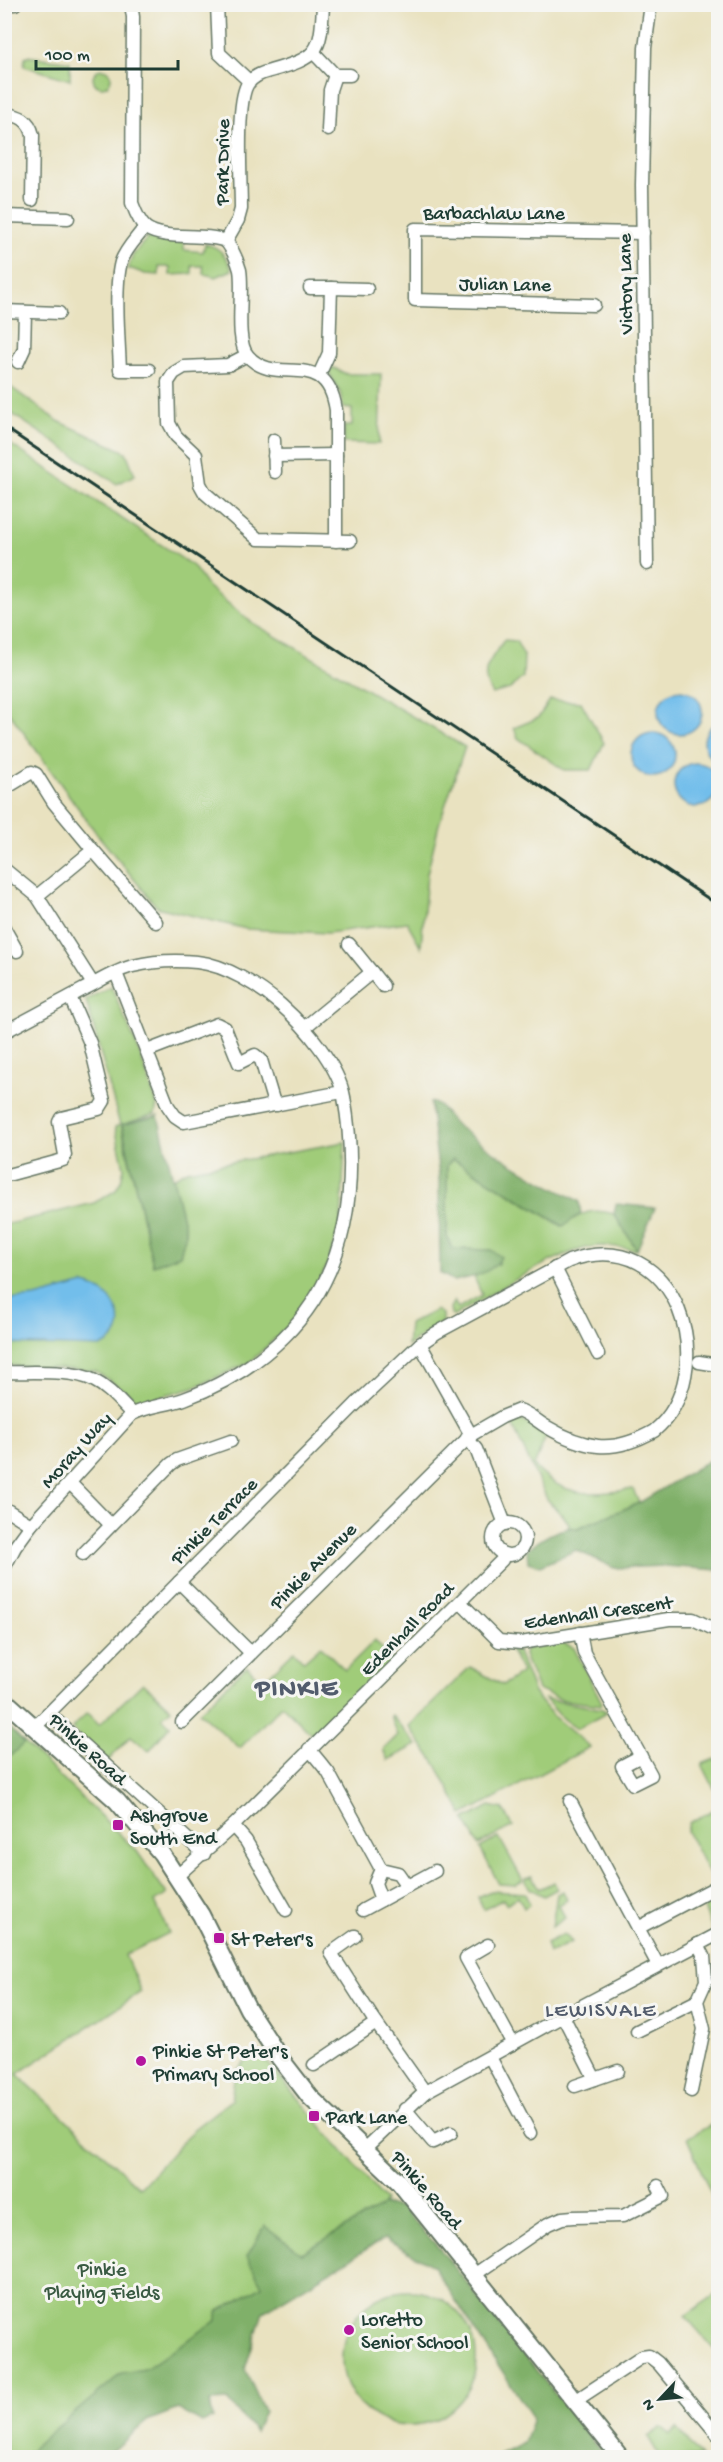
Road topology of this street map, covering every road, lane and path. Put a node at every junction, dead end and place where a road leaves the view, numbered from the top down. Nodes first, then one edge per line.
1 (11, 4) edge
2 (15, 4) edge
3 (130, 4) edge
4 (217, 4) edge
5 (322, 4) edge
6 (651, 4) edge
7 (314, 53) junction
8 (335, 75) junction
9 (350, 75) dead end
10 (249, 81) junction
11 (4, 113) edge
12 (328, 130) dead end
13 (32, 200) dead end
14 (4, 216) edge
15 (68, 218) dead end
16 (145, 227) junction
17 (643, 233) junction
18 (226, 241) junction
19 (310, 288) dead end
20 (331, 288) junction
21 (367, 289) dead end
22 (415, 300) joint
23 (594, 305) dead end
24 (4, 311) edge
25 (24, 312) junction
26 (59, 312) dead end
27 (247, 355) junction
28 (18, 362) dead end
29 (148, 370) dead end
30 (320, 375) junction
31 (274, 440) dead end
32 (336, 455) junction
33 (274, 456) junction
34 (275, 472) dead end
35 (336, 541) junction
36 (350, 541) dead end
37 (647, 564) dead end
38 (8, 785) edge
39 (93, 850) junction
40 (4, 869) edge
41 (37, 896) junction
42 (156, 922) dead end
43 (4, 928) edge
44 (349, 944) dead end
45 (17, 951) dead end
46 (116, 972) junction
47 (372, 972) junction
48 (93, 984) junction
49 (383, 986) dead end
50 (70, 997) junction
51 (305, 1027) junction
52 (4, 1032) edge
53 (147, 1051) junction
54 (342, 1092) junction
55 (277, 1105) junction
56 (4, 1176) edge
57 (555, 1268) junction
58 (693, 1317) dead end
59 (420, 1344) junction
60 (598, 1354) dead end
61 (718, 1365) edge
62 (4, 1372) edge
63 (132, 1414) junction
64 (469, 1437) junction
65 (231, 1441) dead end
66 (70, 1483) junction
67 (4, 1509) edge
68 (506, 1524) junction
69 (31, 1525) junction
70 (111, 1525) junction
71 (83, 1554) dead end
72 (503, 1554) junction
73 (4, 1568) edge
74 (179, 1582) junction
75 (460, 1602) junction
76 (718, 1631) edge
77 (580, 1633) junction
78 (251, 1653) junction
79 (7, 1705) edge
80 (48, 1713) junction
81 (182, 1722) dead end
82 (35, 1727) junction
83 (309, 1749) junction
84 (640, 1756) dead end
85 (570, 1801) dead end
86 (233, 1826) junction
87 (204, 1854) junction
88 (381, 1869) junction
89 (435, 1871) dead end
90 (177, 1876) junction
91 (407, 1886) junction
92 (718, 1886) edge
93 (381, 1900) junction
94 (286, 1910) dead end
95 (363, 1910) dead end
96 (638, 1928) junction
97 (718, 1935) edge
98 (355, 1936) dead end
99 (698, 1944) junction
100 (488, 1945) dead end
101 (658, 1965) junction
102 (697, 2001) junction
103 (563, 2016) junction
104 (376, 2023) junction
105 (637, 2031) dead end
106 (513, 2044) junction
107 (489, 2057) junction
108 (314, 2065) dead end
109 (618, 2071) dead end
110 (595, 2079) junction
111 (575, 2086) dead end
112 (691, 2091) dead end
113 (425, 2092) junction
114 (405, 2109) junction
115 (451, 2133) dead end
116 (530, 2133) dead end
117 (364, 2150) junction
118 (658, 2186) dead end
119 (474, 2275) junction
120 (575, 2401) junction
121 (718, 2435) edge
122 (621, 2457) edge

1 - 2 street
3 - 16 street
4 - 10 street
5 - 7 street
6 - 17 street, Victory Lane
7 - 8 street
7 - 10 street
8 - 9 street
8 - 12 street
10 - 18 street, Park Drive
11 - 13 street
14 - 15 street
16 - 18 street
16 - 29 street
17 - 22 street, Barbachlaw Lane
17 - 37 street, Victory Lane
18 - 27 street
19 - 20 street
20 - 21 street
20 - 30 street
22 - 23 street, Julian Lane
24 - 25 street
25 - 26 street
25 - 28 street
27 - 30 street
27 - 35 street
30 - 32 street
31 - 33 street
32 - 33 street
32 - 35 street
33 - 34 street
35 - 36 street
38 - 39 street
39 - 41 street
39 - 42 street
40 - 41 street
41 - 48 street
43 - 45 street
44 - 47 street
46 - 48 street
46 - 51 street
46 - 53 street
47 - 49 street
47 - 51 street
48 - 50 street
50 - 52 street
50 - 56 street
51 - 54 street
53 - 55 street
53 - 55 street
54 - 55 street
54 - 63 street
57 - 58 street, Pinkie Terrace
57 - 59 street, Pinkie Terrace
57 - 60 street
59 - 64 street
59 - 74 street, Pinkie Terrace
61 - 64 street, Pinkie Avenue
62 - 63 street
63 - 66 street, Moray Way
64 - 68 street
64 - 78 street, Pinkie Avenue
65 - 70 street
66 - 69 street, Moray Way
66 - 70 street
67 - 69 street
68 - 72 street
68 - 72 street, Edenhall Road
69 - 73 street, Moray Way
70 - 71 street
72 - 75 street, Edenhall Road
74 - 78 street
74 - 80 street, Pinkie Terrace
75 - 77 street, Edenhall Crescent
75 - 83 street, Edenhall Road
76 - 77 street, Edenhall Crescent
77 - 84 street
78 - 81 street, Pinkie Avenue
79 - 82 main road, Pinkie Road
80 - 82 street, Pinkie Terrace
80 - 87 street, Pinkie Road
82 - 90 main road, Pinkie Road
83 - 86 street, Edenhall Road
83 - 88 street
85 - 96 street
86 - 87 street, Edenhall Road
86 - 94 street
87 - 90 street, Edenhall Road
88 - 91 street
88 - 93 street
89 - 91 street
90 - 117 main road, Pinkie Road
91 - 93 street
92 - 96 street
93 - 95 street
96 - 101 street
97 - 99 street
98 - 104 street
99 - 101 street
99 - 102 street
100 - 106 street
101 - 103 street
102 - 105 street
102 - 112 street
103 - 106 street
103 - 110 street
104 - 108 street
104 - 113 street
106 - 107 street
107 - 113 street
107 - 116 street
109 - 110 street
110 - 111 street
113 - 114 street
114 - 115 street
114 - 117 street
117 - 119 main road, Pinkie Road
118 - 119 street
119 - 120 main road, Pinkie Road
120 - 121 street
120 - 122 main road, Pinkie Road

